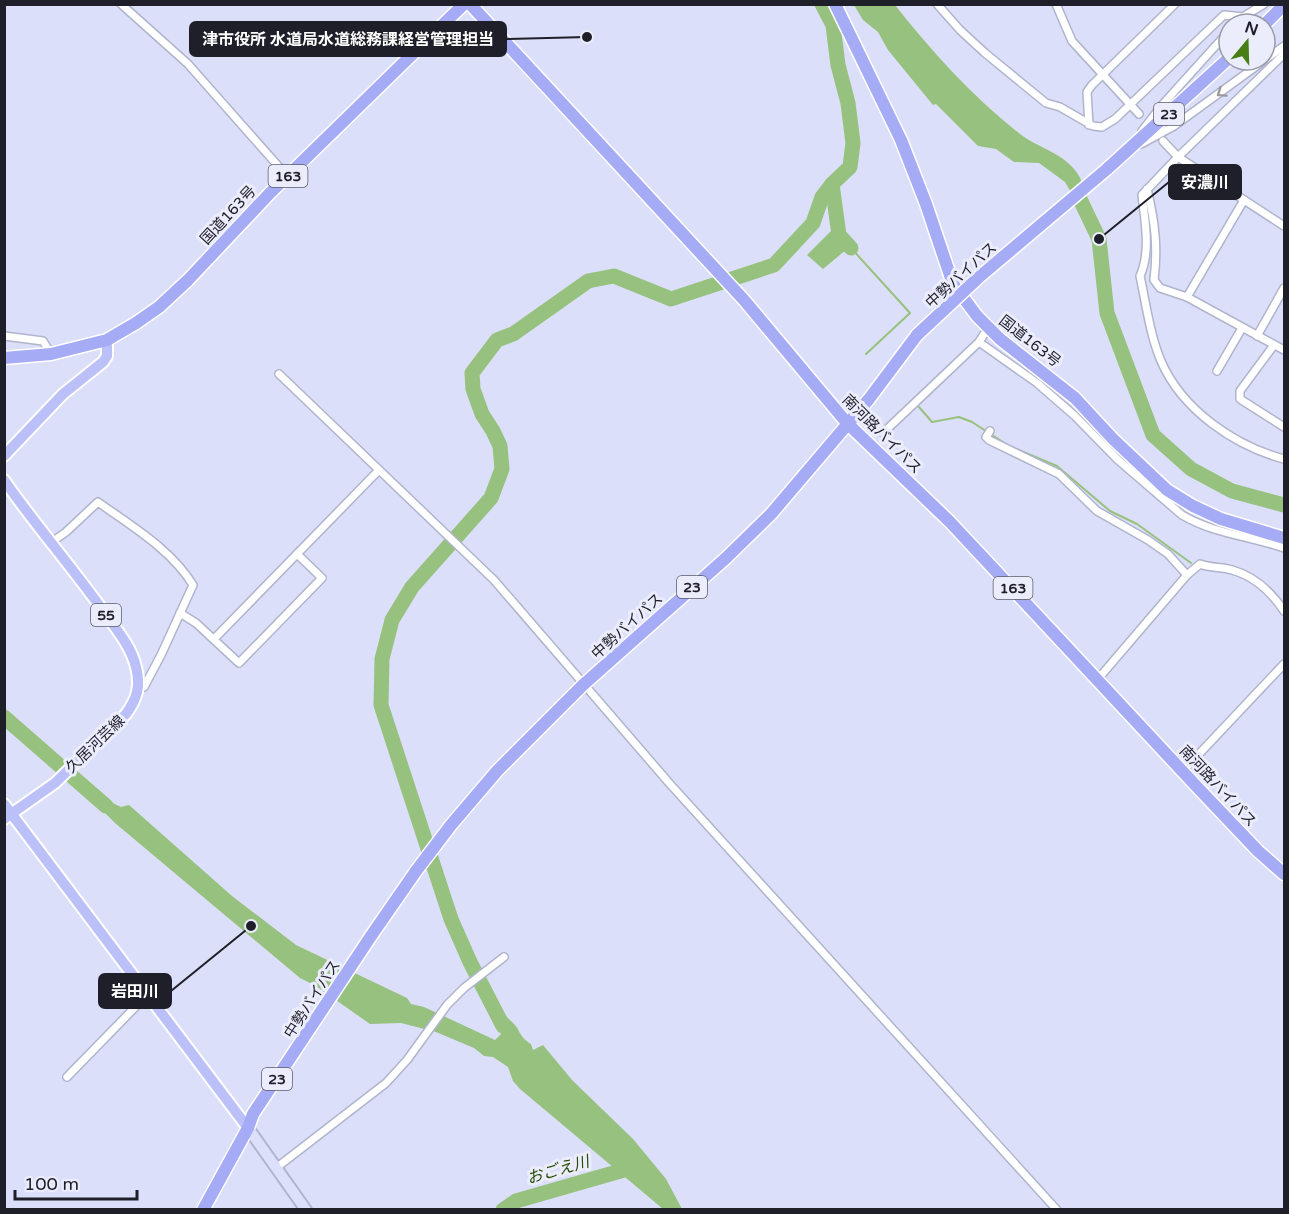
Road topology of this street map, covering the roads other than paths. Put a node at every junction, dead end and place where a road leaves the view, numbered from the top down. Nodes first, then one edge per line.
1 (121, 4) edge
2 (464, 4) edge
3 (470, 4) edge
4 (836, 4) edge
5 (938, 4) edge
6 (1056, 4) edge
7 (1175, 4) edge
8 (1264, 4) edge
9 (1251, 12) edge
10 (1217, 22) edge
11 (1217, 44) edge
12 (1284, 46) edge
13 (1284, 54) edge
14 (1217, 69) edge
15 (1103, 74) junction
16 (1130, 104) junction
17 (1139, 114) dead end
18 (1089, 125) junction
19 (1163, 141) dead end
20 (1125, 152) junction
21 (1178, 157) junction
22 (287, 176) junction
23 (1147, 189) junction
24 (1244, 200) junction
25 (1284, 226) edge
26 (1284, 288) edge
27 (1187, 297) junction
28 (988, 328) junction
29 (1242, 328) junction
30 (4, 336) edge
31 (1257, 336) junction
32 (106, 340) junction
33 (979, 342) junction
34 (1274, 345) junction
35 (1284, 350) edge
36 (51, 354) junction
37 (4, 358) edge
38 (1217, 371) dead end
39 (279, 374) dead end
40 (848, 423) junction
41 (1284, 427) edge
42 (883, 433) dead end
43 (988, 434) dead end
44 (4, 456) edge
45 (1284, 459) edge
46 (379, 470) junction
47 (4, 480) edge
48 (1284, 538) edge
49 (52, 542) junction
50 (1284, 548) edge
51 (297, 554) junction
52 (1187, 575) junction
53 (1284, 611) edge
54 (180, 613) junction
55 (214, 639) junction
56 (1284, 664) edge
57 (1098, 679) junction
58 (583, 685) junction
59 (138, 689) junction
60 (1183, 771) junction
61 (4, 804) edge
62 (9, 816) edge
63 (1284, 874) edge
64 (504, 957) dead end
65 (147, 995) junction
66 (67, 1077) dead end
67 (248, 1128) junction
68 (276, 1168) junction
69 (203, 1209) edge
70 (306, 1209) edge
71 (1057, 1209) edge

1 - 22 street
2 - 22 highway, 国道163号 / 163
3 - 40 highway, 南河路バイパス / 163
4 - 28 highway, 国道163号
5 - 18 street
6 - 15 street
7 - 15 street
8 - 9 street
10 - 16 street
11 - 20 street
12 -> 20 street
13 - 21 street
14 - 20 highway, 中勢バイパス / 23
15 - 16 street
15 - 18 street
16 - 17 street
16 - 18 street
19 - 21 street
20 - 40 highway, 中勢バイパス / 23, bridge
21 - 23 street
21 - 24 street
22 - 32 highway, 国道163号 / 163
23 - 27 street
23 - 45 street
24 - 25 street
24 - 27 street
26 - 31 street
27 - 29 street
28 - 33 street
28 - 48 highway, 国道163号
29 - 31 street
29 - 38 street
30 - 36 street
31 - 34 street
32 - 36 highway, 国道163号 / 163
32 - 44 main road
33 - 42 street
33 - 50 street
34 - 35 street
34 - 41 street
36 - 37 highway, 国道163号 / 163
39 - 46 street
40 - 57 highway, 南河路バイパス / 163
40 - 58 highway, 中勢バイパス / 23
43 - 52 street
46 - 51 street
46 - 58 street
47 - 49 main road, 55
49 - 54 street
49 - 59 main road, 55
51 - 55 street
51 - 55 street
52 - 53 street
52 - 57 street
54 - 55 street
54 - 59 street
56 - 60 street
57 - 60 highway, 南河路バイパス / 163
58 - 67 highway, 中勢バイパス / 23
58 - 71 street
59 - 62 main road, 久居河芸線
60 - 63 highway, 南河路バイパス / 163
61 - 62 main road
62 - 65 main road
64 - 68 street
65 - 66 street
65 - 67 main road
67 - 68 main road
67 - 69 highway, 中勢バイパス / 23
68 - 70 main road

